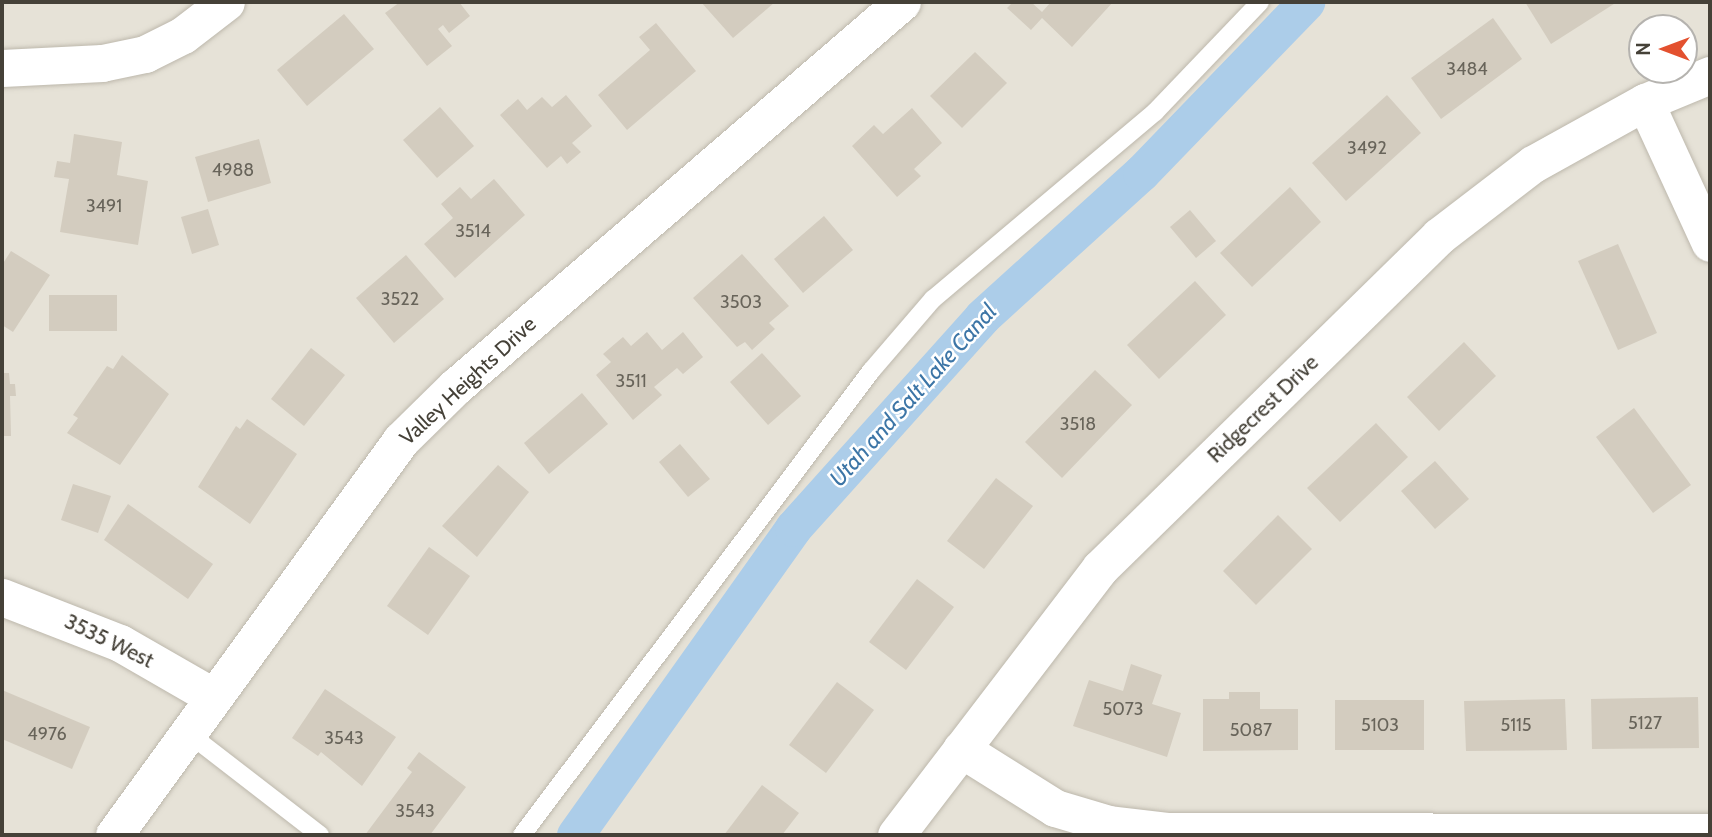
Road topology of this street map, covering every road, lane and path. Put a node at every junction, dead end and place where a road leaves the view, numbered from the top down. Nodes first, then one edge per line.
1 (226, 2) edge
2 (902, 2) edge
3 (1260, 2) edge
4 (2, 68) edge
5 (1710, 75) edge
6 (1644, 102) junction
7 (1710, 243) edge
8 (2, 597) edge
9 (212, 696) junction
10 (188, 733) junction
11 (961, 749) junction
12 (1710, 832) edge
13 (114, 835) edge
14 (320, 835) edge
15 (522, 835) edge
16 (896, 835) edge

1 - 4 street
2 - 9 street, Valley Heights Drive
3 - 15 lane
5 - 6 street, Ridgecrest Drive
6 - 7 street
6 - 11 street, Ridgecrest Drive
8 - 9 street, 3535 West
9 - 10 street, Valley Heights Drive
10 - 13 street, Valley Heights Drive
10 - 14 lane
11 - 12 street
11 - 16 street, Ridgecrest Drive

